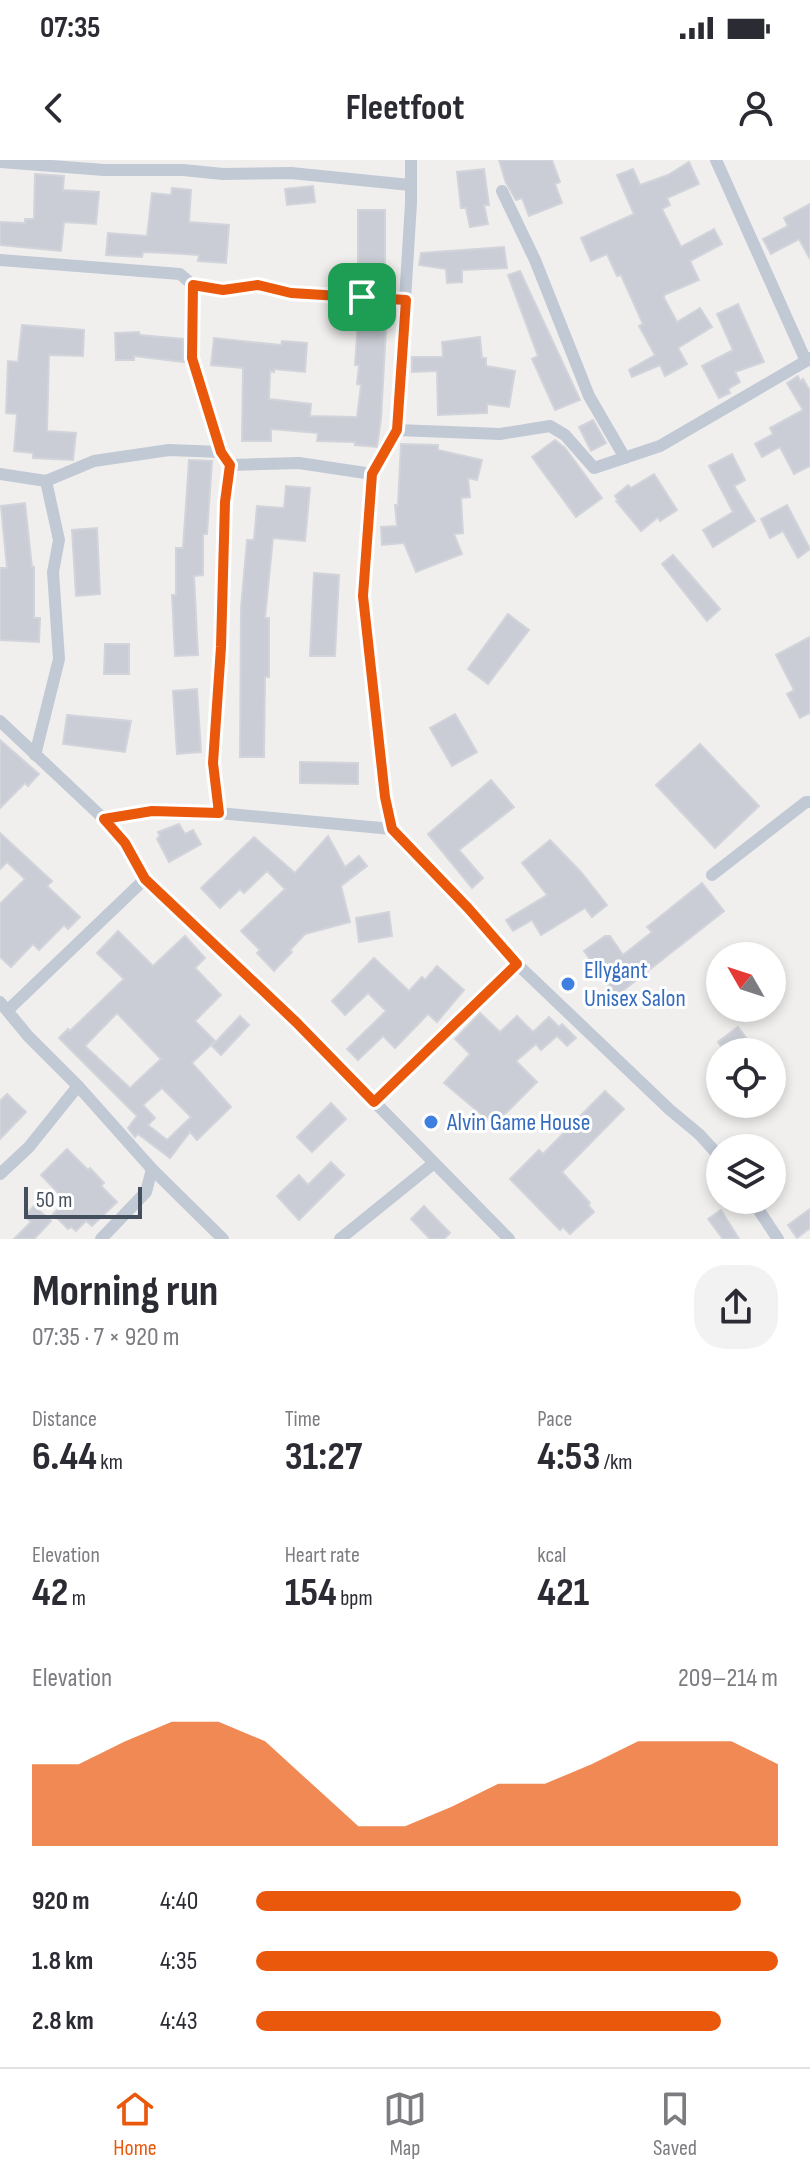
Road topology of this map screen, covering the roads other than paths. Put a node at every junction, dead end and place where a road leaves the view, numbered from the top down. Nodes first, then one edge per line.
1 (224, 160) edge
2 (411, 160) edge
3 (716, 160) edge
4 (0, 162) edge
5 (223, 174) junction
6 (410, 185) junction
7 (502, 191) dead end
8 (0, 260) edge
9 (193, 285) junction
10 (406, 300) junction
11 (808, 360) edge
12 (397, 430) junction
13 (221, 452) junction
14 (625, 458) junction
15 (230, 465) junction
16 (0, 474) edge
17 (372, 474) junction
18 (46, 481) junction
19 (0, 721) edge
20 (35, 755) junction
21 (810, 802) edge
22 (219, 813) junction
23 (104, 819) junction
24 (392, 829) junction
25 (712, 875) dead end
26 (145, 879) junction
27 (517, 964) junction
28 (4, 1006) edge
29 (78, 1086) junction
30 (374, 1102) junction
31 (706, 1142) edge
32 (434, 1163) junction
33 (152, 1169) junction
34 (0, 1174) edge
35 (761, 1214) edge
36 (101, 1239) edge
37 (223, 1239) edge
38 (340, 1239) edge
39 (509, 1239) edge
40 (778, 1239) edge

1 - 5 street
2 - 6 street
3 - 11 street
4 - 5 street
5 - 6 street
6 - 10 street
7 - 14 street
8 - 9 street
9 - 10 street
9 - 13 street
10 - 12 street
11 - 14 street
12 - 14 street
12 - 17 street
13 - 15 street
13 - 18 street
15 - 17 street
15 - 22 street
16 - 18 street
17 - 24 street
18 - 20 street
19 - 20 street
20 - 23 street
21 - 25 street
22 - 23 street
22 - 24 street
23 - 26 street
24 - 27 street
26 - 28 street
26 - 30 street
27 - 30 street
27 - 31 street
28 - 29 street
29 - 33 street
29 - 34 street
30 - 32 street
32 - 38 street
32 - 39 street
33 - 36 street
33 - 37 street
35 - 40 street

